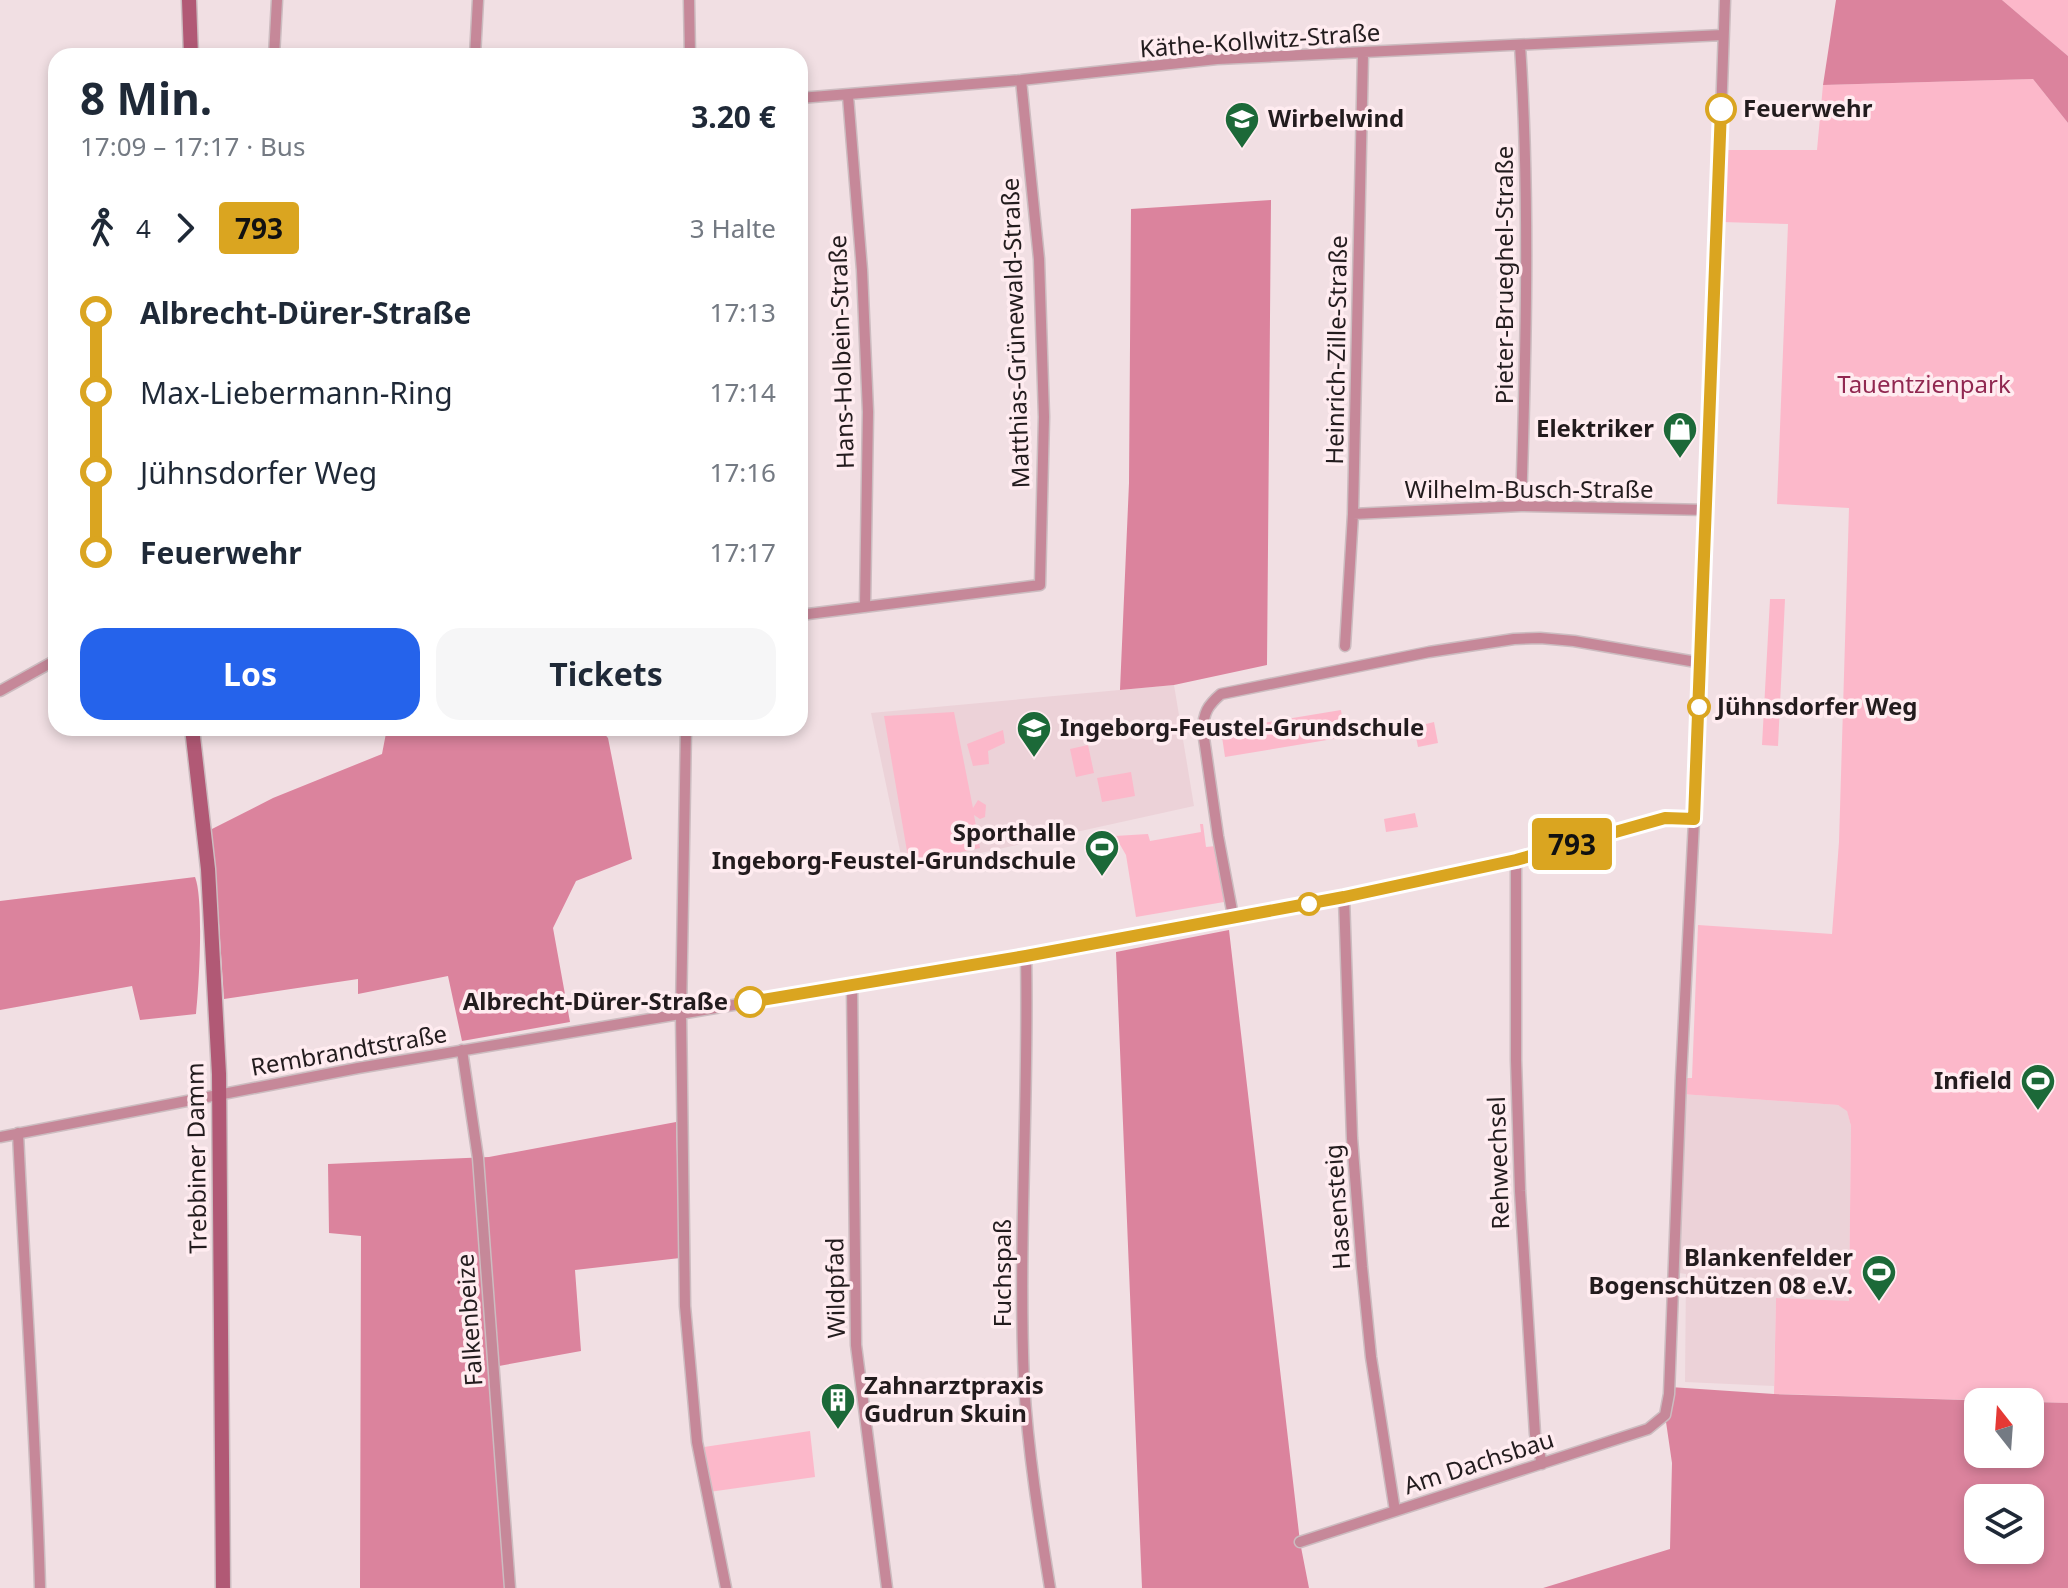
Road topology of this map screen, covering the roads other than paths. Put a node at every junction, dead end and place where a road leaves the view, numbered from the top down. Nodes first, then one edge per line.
1 (189, 0) edge
2 (277, 0) edge
3 (478, 0) edge
4 (689, 0) edge
5 (1725, 0) edge
6 (1723, 35) junction
7 (1520, 45) junction
8 (191, 48) edge
9 (274, 48) edge
10 (475, 48) edge
11 (690, 48) edge
12 (1363, 54) junction
13 (1021, 80) junction
14 (848, 96) junction
15 (808, 98) edge
16 (1521, 506) junction
17 (1707, 510) junction
18 (1353, 514) junction
19 (865, 607) junction
20 (808, 614) edge
21 (1345, 646) dead end
22 (1702, 663) junction
23 (48, 664) edge
24 (0, 691) edge
25 (193, 736) edge
26 (686, 736) edge
27 (1694, 819) junction
28 (1516, 860) junction
29 (1344, 897) junction
30 (1233, 916) junction
31 (1026, 956) junction
32 (852, 985) junction
33 (681, 1013) junction
34 (462, 1050) junction
35 (219, 1095) junction
36 (18, 1133) junction
37 (0, 1137) edge
38 (1542, 1464) junction
39 (1395, 1511) junction
40 (1300, 1542) dead end
41 (40, 1588) edge
42 (223, 1588) edge
43 (510, 1588) edge
44 (726, 1588) edge
45 (887, 1588) edge
46 (1050, 1588) edge

1 - 8 main road
2 - 9 street
3 - 10 street
4 - 11 street
5 - 6 street
6 - 7 street, Käthe-Kollwitz-Straße
6 - 17 street
7 - 12 street, Käthe-Kollwitz-Straße
7 - 16 street, Pieter-Brueghel-Straße
12 - 13 street, Käthe-Kollwitz-Straße
12 - 18 street, Heinrich-Zille-Straße
13 - 14 street, Käthe-Kollwitz-Straße
13 - 19 street, Matthias-Grünewald-Straße
14 - 15 street, Käthe-Kollwitz-Straße
14 - 19 street, Hans-Holbein-Straße
16 - 17 street, Wilhelm-Busch-Straße
16 - 18 street, Wilhelm-Busch-Straße
17 - 22 street
18 - 21 street, Heinrich-Zille-Straße
19 - 20 street
22 - 27 street
22 - 30 street
23 - 24 street
25 - 35 main road, Trebbiner Damm
26 - 33 street
27 - 28 street, Rembrandtstraße
27 - 38 street, Am Dachsbau
28 - 29 street, Rembrandtstraße
28 - 38 street, Rehwechsel
29 - 30 street, Rembrandtstraße
29 - 39 street, Hasensteig
30 - 31 street, Rembrandtstraße
31 - 32 street, Rembrandtstraße
31 - 46 street, Fuchspaß
32 - 33 street, Rembrandtstraße
32 - 45 street, Wildpfad
33 - 34 street, Rembrandtstraße
33 - 44 street
34 - 35 street, Rembrandtstraße
34 - 43 street, Falkenbeize
35 - 36 street, Rembrandtstraße
35 - 42 main road, Trebbiner Damm
36 - 37 street, Rembrandtstraße
36 - 41 street
38 - 39 street, Am Dachsbau
39 - 40 street, Am Dachsbau

